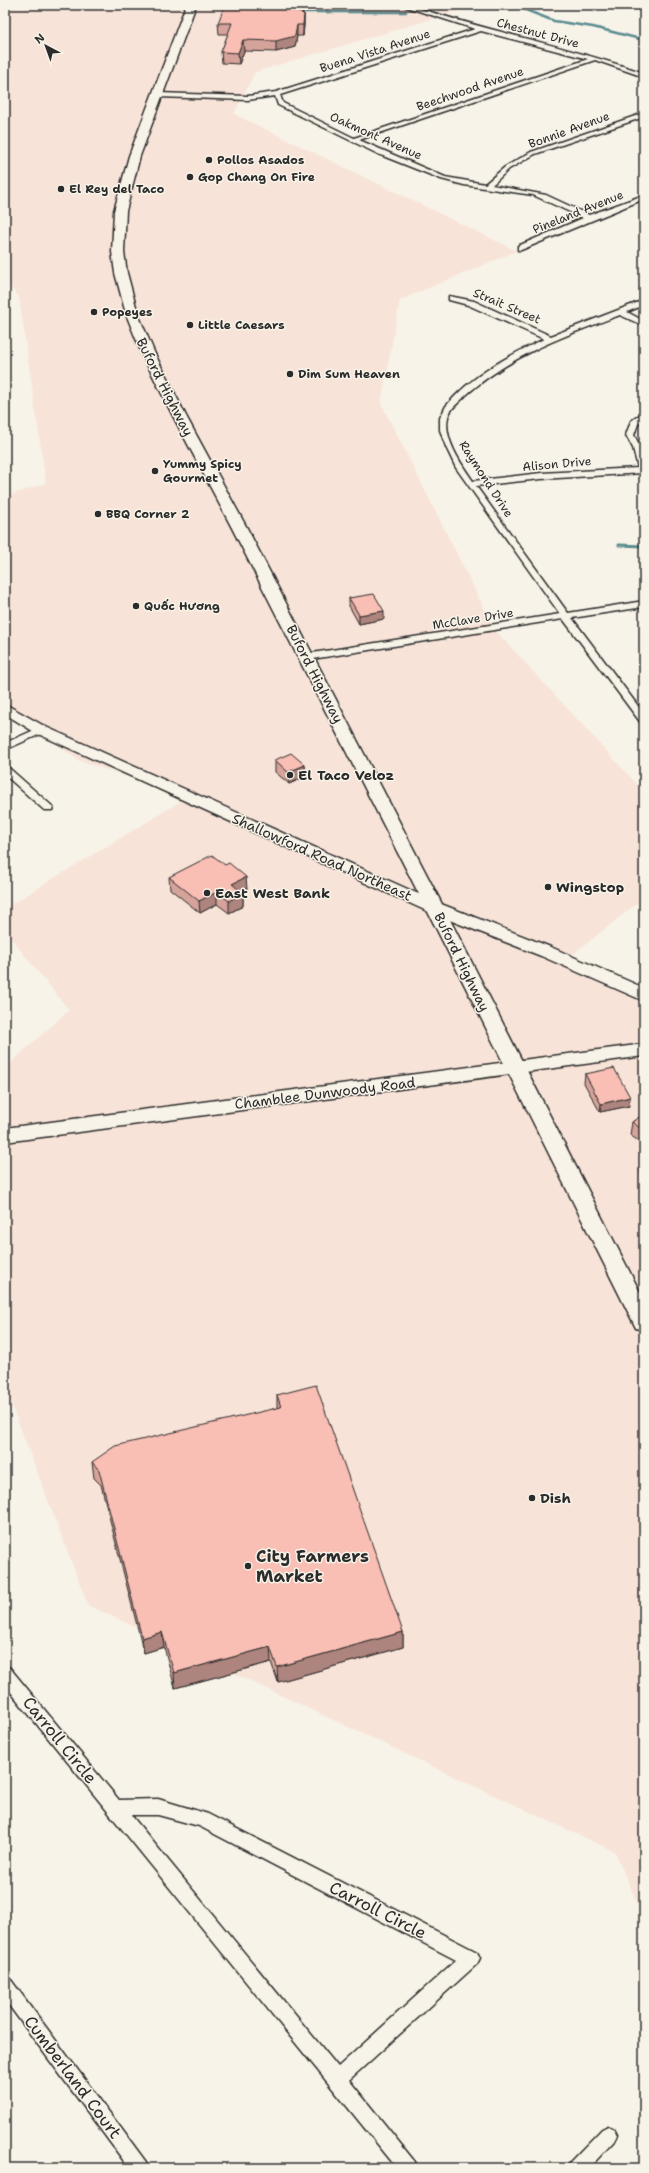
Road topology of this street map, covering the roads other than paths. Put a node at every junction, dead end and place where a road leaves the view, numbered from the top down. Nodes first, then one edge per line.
1 (191, 5) edge
2 (403, 5) edge
3 (480, 29) junction
4 (592, 59) junction
5 (644, 75) edge
6 (277, 94) junction
7 (158, 95) junction
8 (644, 115) edge
9 (354, 140) junction
10 (486, 186) junction
11 (644, 197) edge
12 (588, 218) junction
13 (522, 248) dead end
14 (452, 298) dead end
15 (644, 302) edge
16 (621, 312) junction
17 (644, 324) edge
18 (551, 339) junction
19 (644, 414) edge
20 (643, 470) edge
21 (472, 484) junction
22 (644, 604) edge
23 (565, 616) junction
24 (306, 658) junction
25 (5, 708) edge
26 (644, 721) edge
27 (41, 730) junction
28 (5, 747) edge
29 (5, 770) edge
30 (48, 808) dead end
31 (435, 908) junction
32 (644, 995) edge
33 (644, 1050) edge
34 (515, 1068) junction
35 (5, 1135) edge
36 (644, 1322) edge
37 (5, 1673) edge
38 (116, 1808) junction
39 (5, 1986) edge
40 (337, 2079) junction
41 (608, 2135) dead end
42 (140, 2168) edge
43 (409, 2168) edge
44 (576, 2168) edge

1 - 7 main road, Buford Highway
2 - 3 street, Chestnut Drive
3 - 4 street, Chestnut Drive
3 - 6 street, Buena Vista Avenue
4 - 5 street, Chestnut Drive
4 - 9 street, Beechwood Avenue
6 - 7 street
6 - 9 street, Oakmont Avenue
7 - 24 main road, Buford Highway
8 - 10 street, Bonnie Avenue
9 - 10 street, Oakmont Avenue
10 - 12 street, Oakmont Avenue
11 - 12 street, Pineland Avenue
12 - 13 street, Pineland Avenue
14 - 18 street, Strait Street
15 - 16 street, Raymond Drive
16 - 17 street
16 - 18 street, Raymond Drive
18 - 21 street, Raymond Drive
19 - 20 street
20 - 21 street, Alison Drive
21 - 23 street, Raymond Drive
22 - 23 street, McClave Drive
23 - 24 street, McClave Drive
23 - 26 street, Raymond Drive
24 - 31 main road, Buford Highway
25 - 27 street, Shallowford Road Northeast
27 - 28 street
27 - 31 street, Shallowford Road Northeast
29 - 30 street
31 - 32 street, Shallowford Road Northeast
31 - 34 main road, Buford Highway
33 - 34 street, Chamblee Dunwoody Road
34 - 35 street, Chamblee Dunwoody Road
34 - 36 main road, Buford Highway
37 - 38 street, Carroll Circle
38 - 40 street, Carroll Circle
38 - 40 street, Carroll Circle
39 - 42 street, Cumberland Court
40 - 43 street, Carroll Circle
41 - 44 street

